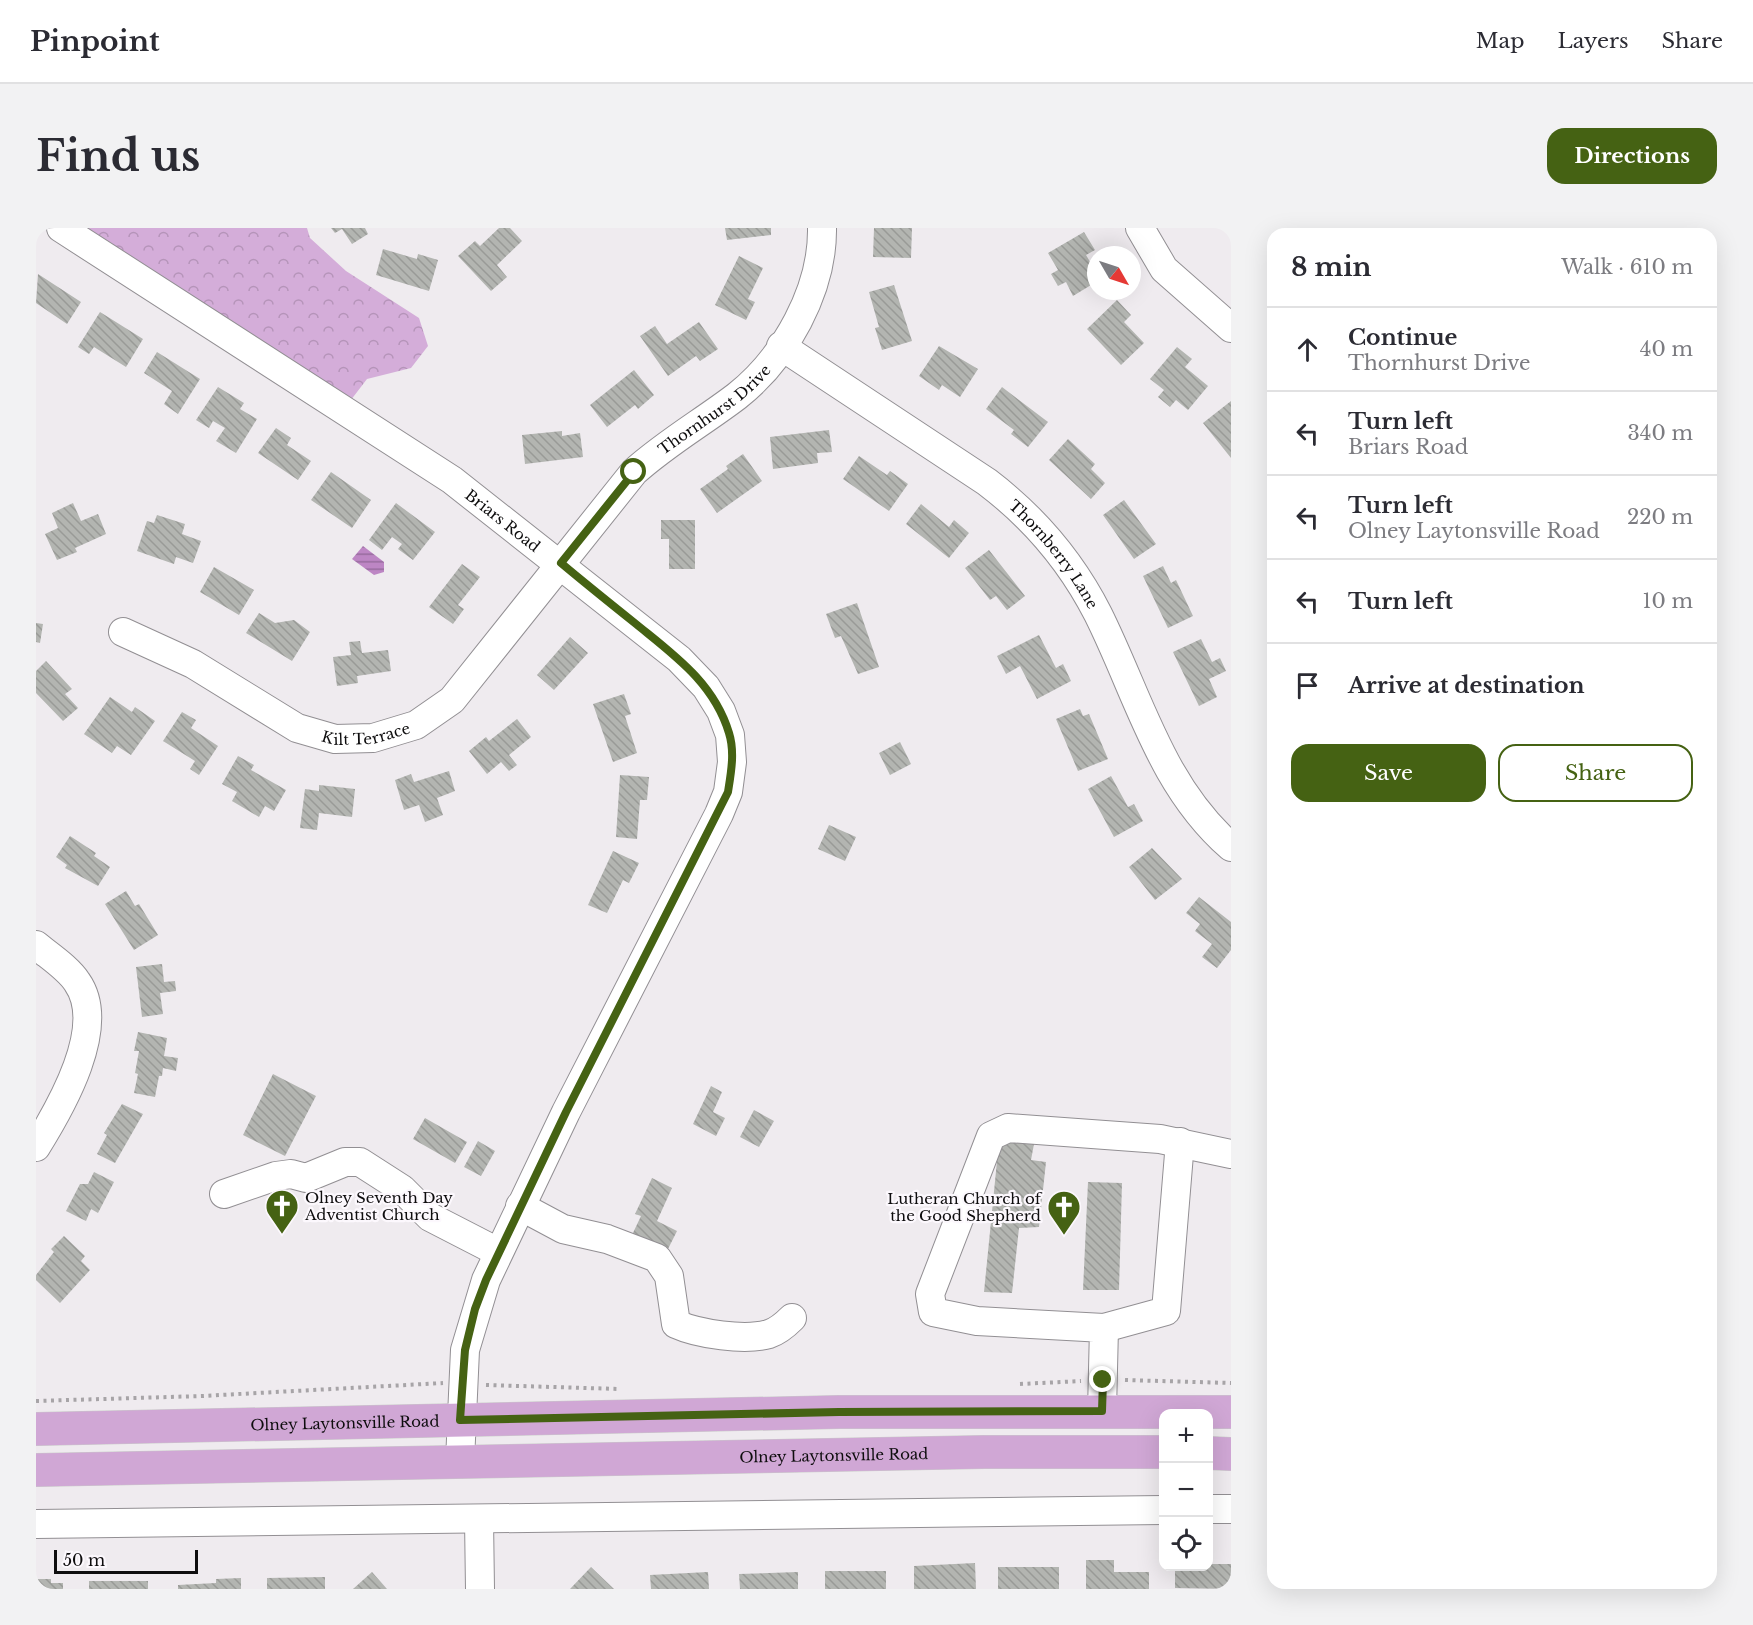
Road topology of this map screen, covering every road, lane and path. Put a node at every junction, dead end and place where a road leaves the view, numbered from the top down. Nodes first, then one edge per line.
1 (61, 228) edge
2 (822, 228) edge
3 (1140, 228) edge
4 (1231, 328) edge
5 (781, 346) junction
6 (561, 563) junction
7 (123, 632) dead end
8 (1231, 847) edge
9 (36, 945) edge
10 (1180, 1142) junction
11 (36, 1147) edge
12 (1231, 1154) edge
13 (224, 1194) dead end
14 (520, 1206) junction
15 (498, 1252) junction
16 (792, 1318) dead end
17 (1104, 1328) junction
18 (1102, 1411) junction
19 (1231, 1412) edge
20 (460, 1420) junction
21 (36, 1429) edge
22 (1159, 1452) edge
23 (1213, 1453) edge
24 (1231, 1454) edge
25 (460, 1461) junction
26 (36, 1470) edge
27 (1213, 1509) edge
28 (1231, 1509) edge
29 (1159, 1510) edge
30 (479, 1519) junction
31 (36, 1524) edge
32 (480, 1589) edge

1 - 6 street, Briars Road
2 - 5 street, Thornhurst Drive
3 - 4 street
5 - 6 street, Thornhurst Drive
5 - 8 street, Thornberry Lane
6 - 7 street, Kilt Terrace
6 - 14 street, Briars Road
9 - 11 street
10 - 12 street
10 - 17 street
10 - 17 street
13 - 15 street
14 - 15 street, Briars Road
14 - 16 street
15 - 20 street, Briars Road
17 - 18 street
18 - 19 main road, Olney Laytonsville Road
18 - 20 main road, Olney Laytonsville Road
20 - 21 main road, Olney Laytonsville Road
20 - 25 street, Briars Road
22 - 25 main road, Olney Laytonsville Road
23 - 24 main road
25 - 26 main road, Olney Laytonsville Road
27 - 28 street
29 - 30 street
30 - 31 street
30 - 32 street

